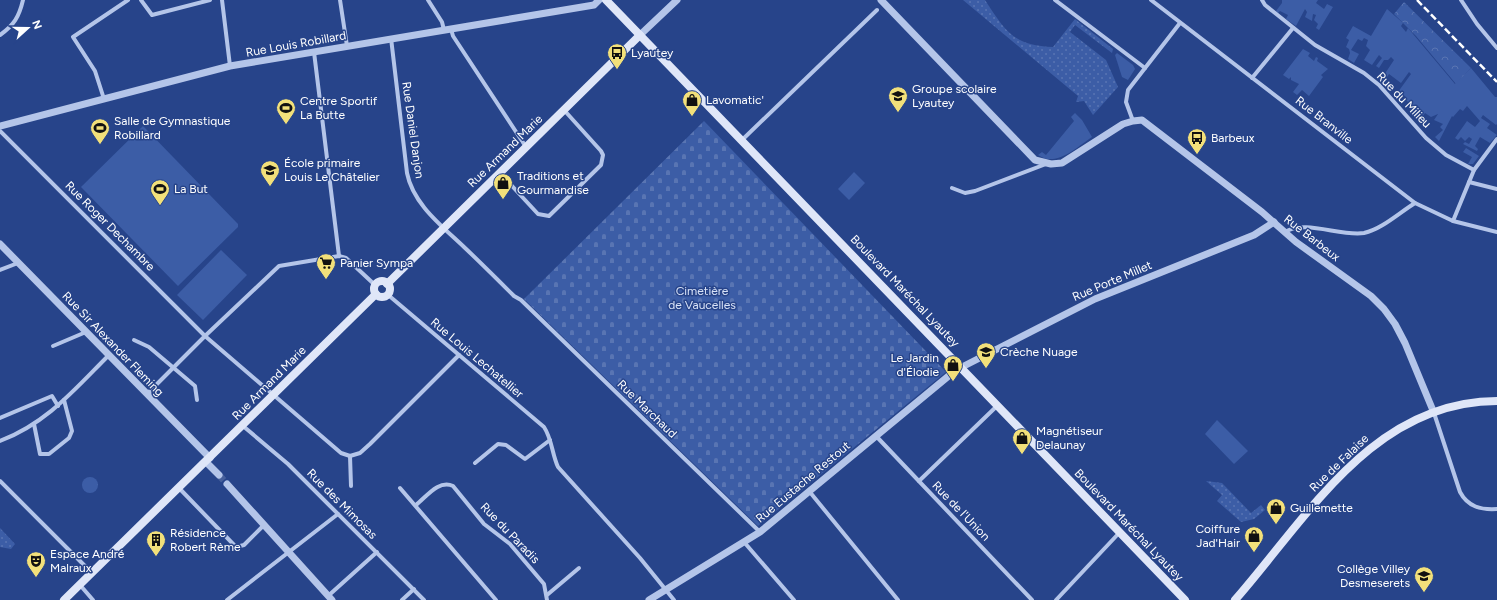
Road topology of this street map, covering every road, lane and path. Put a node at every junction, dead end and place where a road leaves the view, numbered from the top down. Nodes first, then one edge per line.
1 (22, 0) edge
2 (128, 0) edge
3 (141, 0) edge
4 (210, 0) edge
5 (222, 0) edge
6 (340, 0) edge
7 (428, 0) edge
8 (599, 0) edge
9 (606, 0) edge
10 (677, 0) edge
11 (881, 0) edge
12 (1055, 0) edge
13 (1151, 0) edge
14 (1262, 0) edge
15 (1461, 0) edge
16 (877, 10) dead end
17 (1180, 23) junction
18 (1293, 28) junction
19 (447, 29) junction
20 (0, 35) edge
21 (640, 35) junction
22 (391, 38) junction
23 (347, 46) junction
24 (1497, 48) edge
25 (314, 52) junction
26 (230, 66) junction
27 (1145, 68) junction
28 (1252, 78) junction
29 (104, 99) junction
30 (564, 110) junction
31 (1132, 120) junction
32 (0, 126) edge
33 (0, 130) edge
34 (1497, 139) edge
35 (742, 140) junction
36 (526, 147) junction
37 (1046, 164) junction
38 (1474, 170) junction
39 (500, 173) junction
40 (1469, 182) junction
41 (952, 188) dead end
42 (1497, 189) edge
43 (1415, 203) junction
44 (1452, 221) junction
45 (1274, 222) junction
46 (444, 228) junction
47 (1285, 232) junction
48 (1497, 232) edge
49 (0, 244) edge
50 (338, 256) junction
51 (18, 263) junction
52 (0, 270) edge
53 (387, 284) junction
54 (375, 285) junction
55 (376, 294) junction
56 (387, 294) junction
57 (521, 300) joint
58 (86, 332) junction
59 (205, 336) junction
60 (134, 340) dead end
61 (53, 346) dead end
62 (109, 355) junction
63 (459, 355) junction
64 (174, 367) junction
65 (962, 367) junction
66 (147, 394) junction
67 (274, 395) junction
68 (64, 400) junction
69 (197, 400) dead end
70 (1497, 401) edge
71 (998, 405) junction
72 (58, 406) junction
73 (1434, 413) junction
74 (0, 418) edge
75 (34, 424) junction
76 (243, 426) junction
77 (875, 436) junction
78 (550, 440) junction
79 (0, 441) edge
80 (350, 456) junction
81 (208, 460) junction
82 (475, 463) dead end
83 (218, 475) tunnel mouth
84 (0, 481) edge
85 (919, 481) junction
86 (227, 484) tunnel mouth
87 (351, 486) dead end
88 (179, 488) junction
89 (400, 488) dead end
90 (809, 491) junction
91 (416, 506) junction
92 (1497, 509) edge
93 (338, 514) junction
94 (264, 525) junction
95 (760, 532) junction
96 (1120, 532) junction
97 (744, 542) junction
98 (377, 552) junction
99 (289, 553) junction
100 (579, 568) dead end
101 (92, 573) junction
102 (80, 585) junction
103 (414, 589) junction
104 (667, 590) junction
105 (330, 598) edge
106 (547, 598) edge
107 (64, 600) edge
108 (93, 600) edge
109 (227, 600) edge
110 (402, 600) edge
111 (424, 600) edge
112 (496, 600) edge
113 (649, 600) edge
114 (674, 600) edge
115 (794, 600) edge
116 (898, 600) edge
117 (1032, 600) edge
118 (1056, 600) edge
119 (1184, 600) edge
120 (1235, 600) edge

1 - 20 street
2 - 29 street
3 - 4 street
5 - 26 street
6 - 23 street
7 - 19 street
8 - 19 street, Rue Louis Robillard
9 - 21 main road, Boulevard Maréchal Lyautey
10 - 21 street
11 - 37 street
12 - 27 street
13 - 17 street, Rue Branville
14 - 18 street, Rue du Milieu
15 - 24 street
16 - 35 street
17 - 27 street
17 - 28 street, Rue Branville
18 - 28 street
18 - 38 street, Rue du Milieu
19 - 22 street, Rue Louis Robillard
19 - 36 street
21 - 30 main road, Rue Armand Marie
21 - 35 main road, Boulevard Maréchal Lyautey
22 - 23 street, Rue Louis Robillard
22 - 46 street, Rue Daniel Danjon
23 - 25 street, Rue Louis Robillard
25 - 26 street, Rue Louis Robillard
25 - 50 street
26 - 29 street, Rue Louis Robillard
27 - 31 street
28 - 43 street, Rue Branville
29 - 32 street, Rue Louis Robillard
30 - 36 main road, Rue Armand Marie
30 - 39 street
31 - 37 street
31 - 45 street, Rue Barbeux
33 - 59 street, Rue Roger Dechambre
34 - 38 street
35 - 65 main road, Boulevard Maréchal Lyautey
36 - 39 main road, Rue Armand Marie
37 - 41 street
38 - 40 street
39 - 46 main road, Rue Armand Marie
40 - 42 street
40 - 44 street
43 - 44 street, Rue Branville
43 - 47 street
44 - 48 street, Rue Branville
45 - 47 street, Rue Barbeux
45 - 65 street, Rue Porte Millet
46 - 53 main road, Rue Armand Marie
46 - 57 street, Rue Daniel Danjon
47 - 73 street, Rue Barbeux
49 - 51 street, Rue Sir Alexander Fleming
50 - 54 street
50 - 59 street
51 - 52 street
51 - 58 street, Rue Sir Alexander Fleming
53 - 54 main road
53 - 56 main road
54 - 55 main road
55 - 56 main road
55 - 67 main road, Rue Armand Marie
56 - 63 street, Rue Louis Lechatellier
57 - 95 street, Rue Marchaud
58 - 61 street
58 - 62 street, Rue Sir Alexander Fleming
59 - 64 street
59 - 67 street, Rue Roger Dechambre
60 - 64 street
62 - 66 street, Rue Sir Alexander Fleming
62 - 68 street
63 - 78 street, Rue Louis Lechatellier
63 - 80 street
64 - 66 street
64 - 69 street
65 - 71 main road, Boulevard Maréchal Lyautey
65 - 77 street, Rue Eustache Restout
66 - 81 street, Rue Sir Alexander Fleming
67 - 76 main road, Rue Armand Marie
67 - 80 street, Rue Roger Dechambre
68 - 72 street
68 - 75 street
70 - 73 main road, Rue de Falaise
71 - 85 street
71 - 96 main road, Boulevard Maréchal Lyautey
72 - 74 street
72 - 75 street
73 - 92 street
73 - 120 main road, Rue de Falaise
75 - 79 street
76 - 81 main road, Rue Armand Marie
76 - 93 street, Rue des Mimosas
77 - 85 street, Rue de l'Union
77 - 90 street, Rue Eustache Restout
78 - 82 street
78 - 104 street, Rue Louis Lechatellier
80 - 87 street
81 - 83 street, Rue Sir Alexander Fleming
81 - 88 main road, Rue Armand Marie
84 - 101 street
85 - 117 street, Rue de l'Union
86 - 94 street
88 - 94 street
88 - 101 main road, Rue Armand Marie
89 - 91 street
90 - 95 street, Rue Eustache Restout
90 - 116 street
91 - 106 street, Rue du Paradis
91 - 112 street
93 - 98 street, Rue des Mimosas
93 - 99 street
94 - 99 street
95 - 97 street, Rue Eustache Restout
96 - 118 street
96 - 119 main road, Boulevard Maréchal Lyautey
97 - 104 street, Rue Eustache Restout
97 - 115 street
98 - 103 street, Rue des Mimosas
98 - 105 street
99 - 105 street
99 - 109 street
100 - 106 street, Rue du Paradis
101 - 102 main road, Rue Armand Marie
102 - 107 main road, Rue Armand Marie
102 - 108 street
103 - 110 street
103 - 111 street, Rue des Mimosas
104 - 113 street, Rue Eustache Restout
104 - 114 street, Rue Louis Lechatellier

